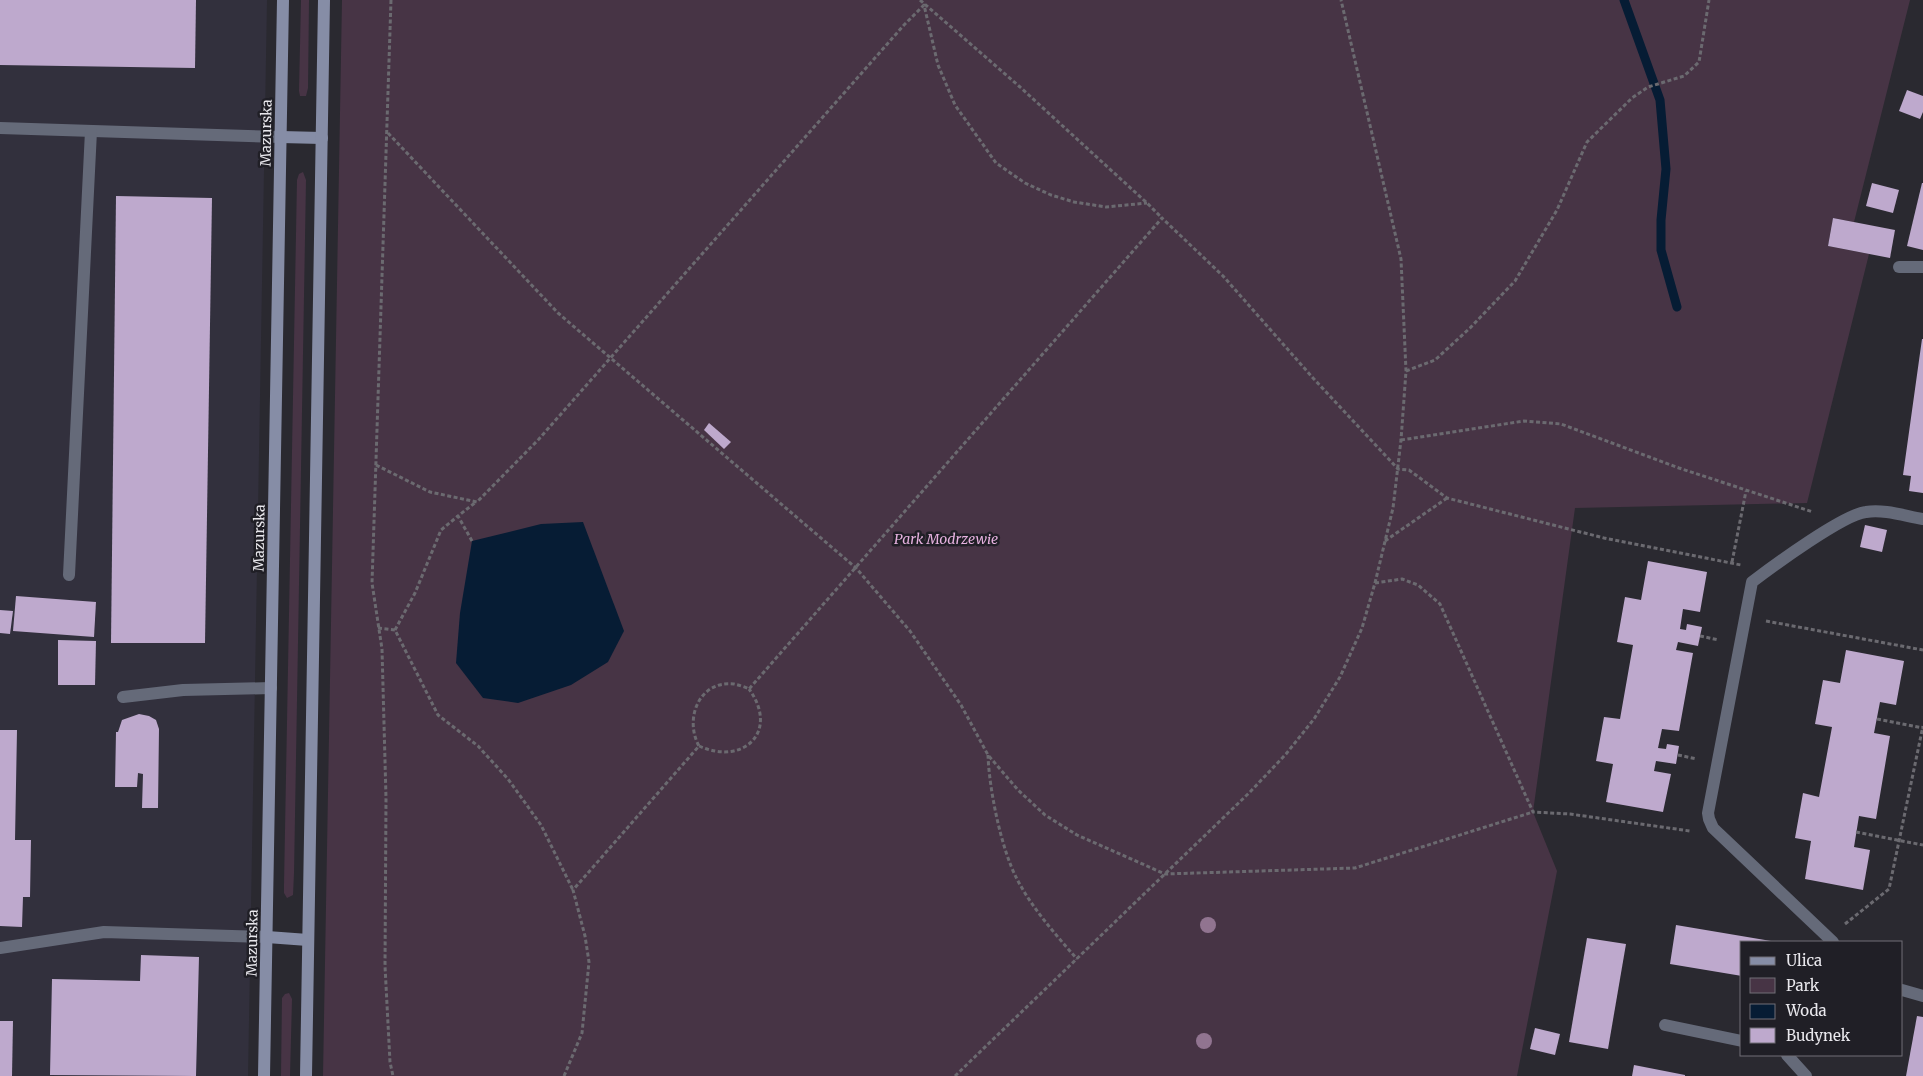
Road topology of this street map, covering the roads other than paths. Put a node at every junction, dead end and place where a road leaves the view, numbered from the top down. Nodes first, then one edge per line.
1 (283, 0) edge
2 (324, 0) edge
3 (0, 128) edge
4 (91, 131) junction
5 (281, 137) junction
6 (322, 138) junction
7 (1899, 267) dead end
8 (1923, 267) edge
9 (1923, 519) edge
10 (69, 576) dead end
11 (271, 688) junction
12 (123, 698) dead end
13 (267, 937) junction
14 (308, 940) junction
15 (1830, 940) edge
16 (0, 948) edge
17 (1903, 990) edge
18 (1923, 996) edge
19 (1665, 1025) dead end
20 (1740, 1041) edge
21 (1788, 1056) edge
22 (264, 1076) edge
23 (306, 1076) edge
24 (1806, 1076) edge

1 - 5 main road, Mazurska
2 - 6 main road
3 - 4 lane
4 - 5 lane
4 - 10 lane
5 - 6 main road
5 - 11 main road, Mazurska
6 - 14 main road
7 - 8 lane
9 - 15 lane
11 - 12 lane
11 - 13 main road, Mazurska
13 - 14 main road
13 - 16 lane
13 - 22 main road, Mazurska
14 - 23 main road
17 - 18 lane
19 - 20 lane
21 - 24 lane

